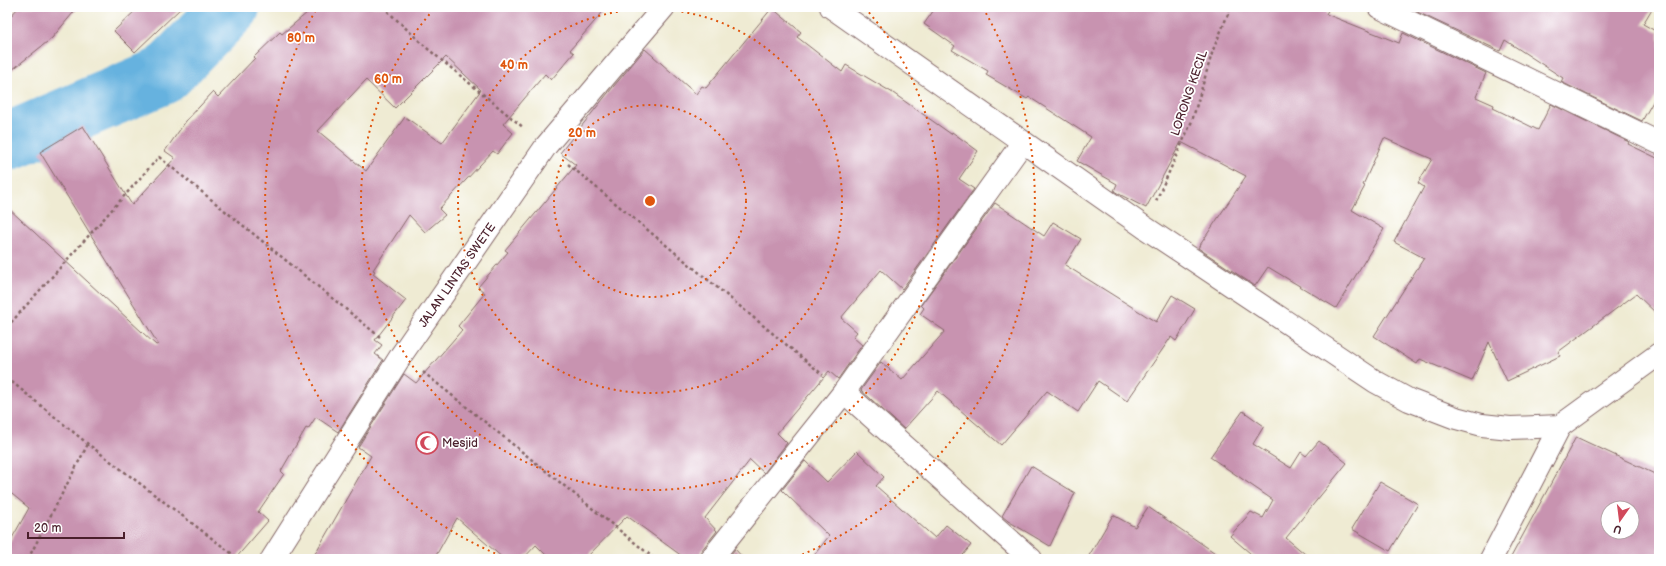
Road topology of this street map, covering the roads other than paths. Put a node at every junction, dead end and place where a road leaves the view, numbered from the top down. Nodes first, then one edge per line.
1 (664, 7) edge
2 (1379, 7) edge
3 (840, 10) edge
4 (1023, 142) junction
5 (1659, 143) edge
6 (1659, 354) edge
7 (844, 392) junction
8 (1560, 426) junction
9 (272, 559) edge
10 (711, 559) edge
11 (1031, 559) edge
12 (1491, 559) edge

1 - 9 street, JALAN LINTAS SWETE
2 - 5 street
3 - 4 street
4 - 7 street
4 - 8 street
6 - 8 street
7 - 10 street
7 - 11 street
8 - 12 street

